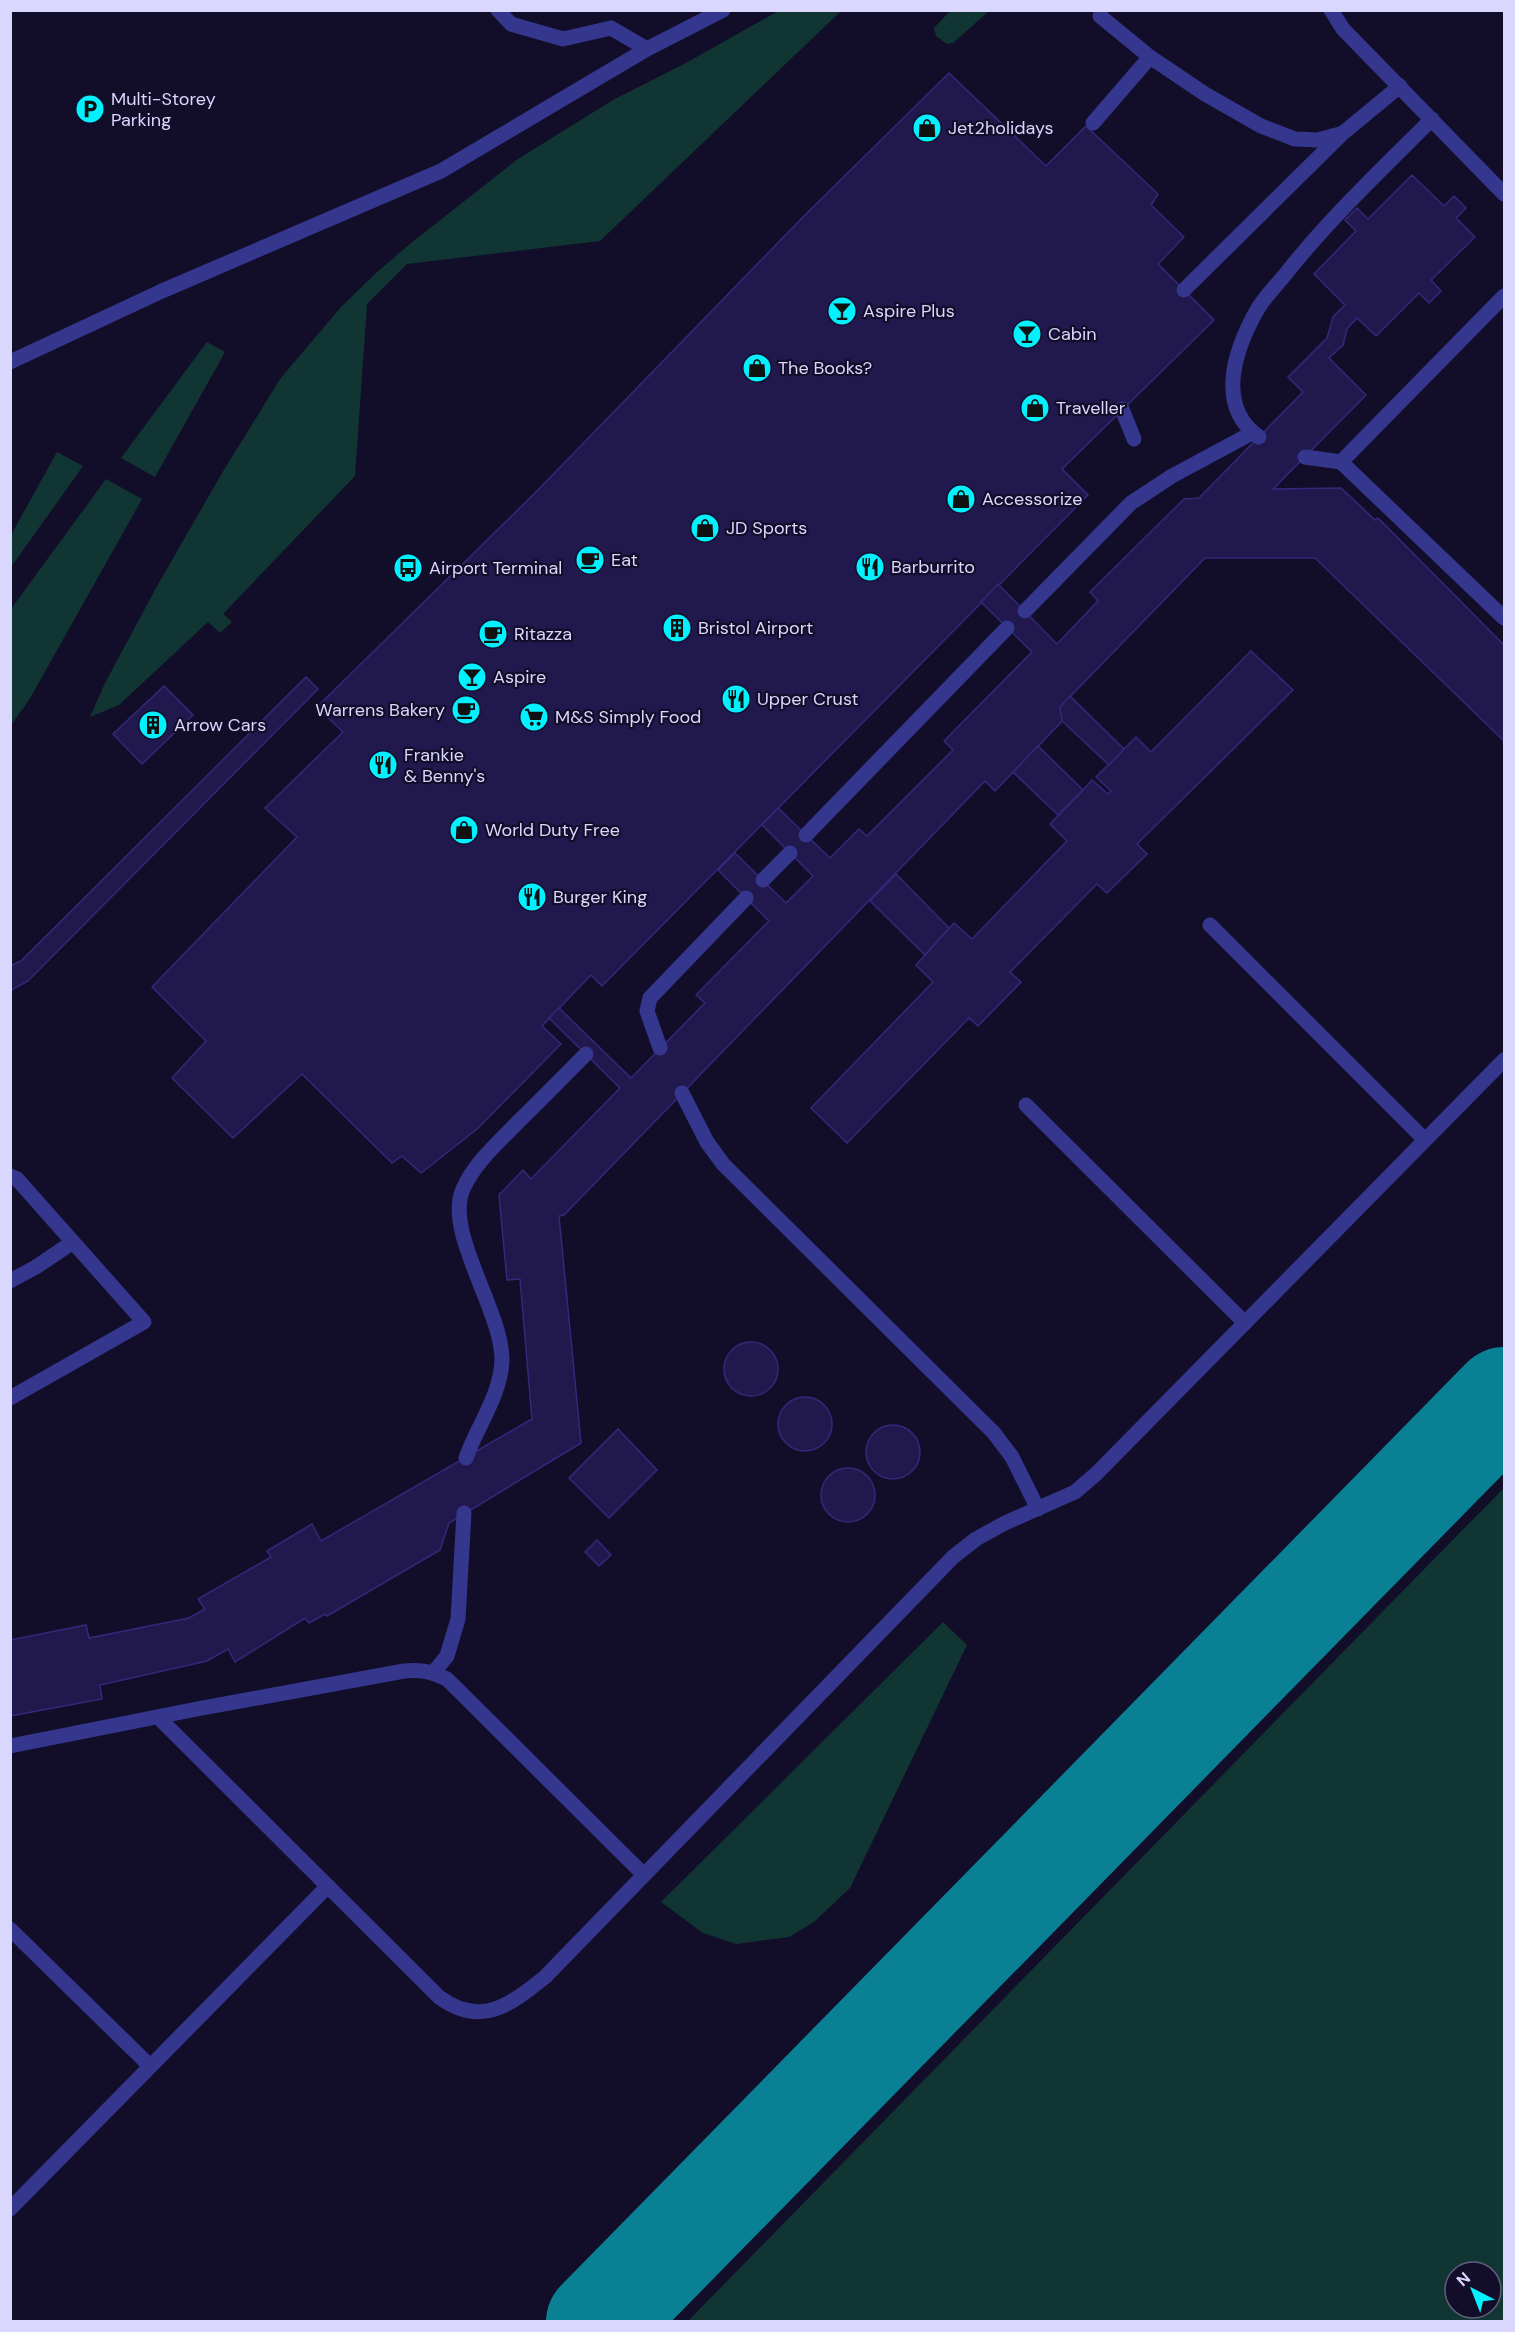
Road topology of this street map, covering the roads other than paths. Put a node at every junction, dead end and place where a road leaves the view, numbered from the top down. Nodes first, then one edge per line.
1 (498, 10) edge
2 (723, 10) edge
3 (1331, 10) edge
4 (1100, 16) dead end
5 (647, 49) junction
6 (1150, 57) junction
7 (1400, 86) junction
8 (1432, 119) junction
9 (1093, 123) dead end
10 (1343, 133) junction
11 (1504, 194) edge
12 (1185, 290) dead end
13 (1504, 296) edge
14 (10, 362) edge
15 (1122, 410) dead end
16 (1134, 439) dead end
17 (1305, 457) dead end
18 (1341, 462) junction
19 (1024, 611) dead end
20 (1504, 618) edge
21 (1007, 628) dead end
22 (806, 835) dead end
23 (790, 853) dead end
24 (763, 880) dead end
25 (746, 898) dead end
26 (1210, 925) dead end
27 (660, 1048) dead end
28 (586, 1054) dead end
29 (1504, 1060) edge
30 (682, 1093) dead end
31 (1026, 1105) dead end
32 (1425, 1140) junction
33 (10, 1176) edge
34 (73, 1242) junction
35 (10, 1281) edge
36 (1245, 1323) junction
37 (10, 1398) edge
38 (466, 1458) dead end
39 (1038, 1509) junction
40 (464, 1513) dead end
41 (433, 1673) junction
42 (158, 1717) junction
43 (10, 1746) edge
44 (644, 1875) junction
45 (328, 1886) junction
46 (10, 1929) edge
47 (150, 2066) junction
48 (10, 2209) edge

1 - 5 lane
2 - 5 lane
3 - 7 lane
4 - 6 lane
5 - 14 lane
6 - 9 lane
6 - 10 lane
7 - 8 lane
7 - 10 lane
8 - 11 lane
8 - 19 lane
10 - 12 lane
13 - 18 lane
15 - 16 lane
17 - 18 lane
18 - 20 lane
21 - 22 lane
23 - 24 lane
25 - 27 lane
26 - 32 lane
28 - 38 lane
29 - 32 lane
30 - 39 lane
31 - 36 lane
32 - 36 lane
33 - 34 lane
34 - 35 lane
34 - 37 lane
36 - 39 lane
39 - 44 lane
40 - 41 lane
41 - 42 lane
41 - 44 lane
42 - 43 lane
42 - 45 lane
44 - 45 lane
45 - 47 lane
46 - 47 lane
47 - 48 lane

